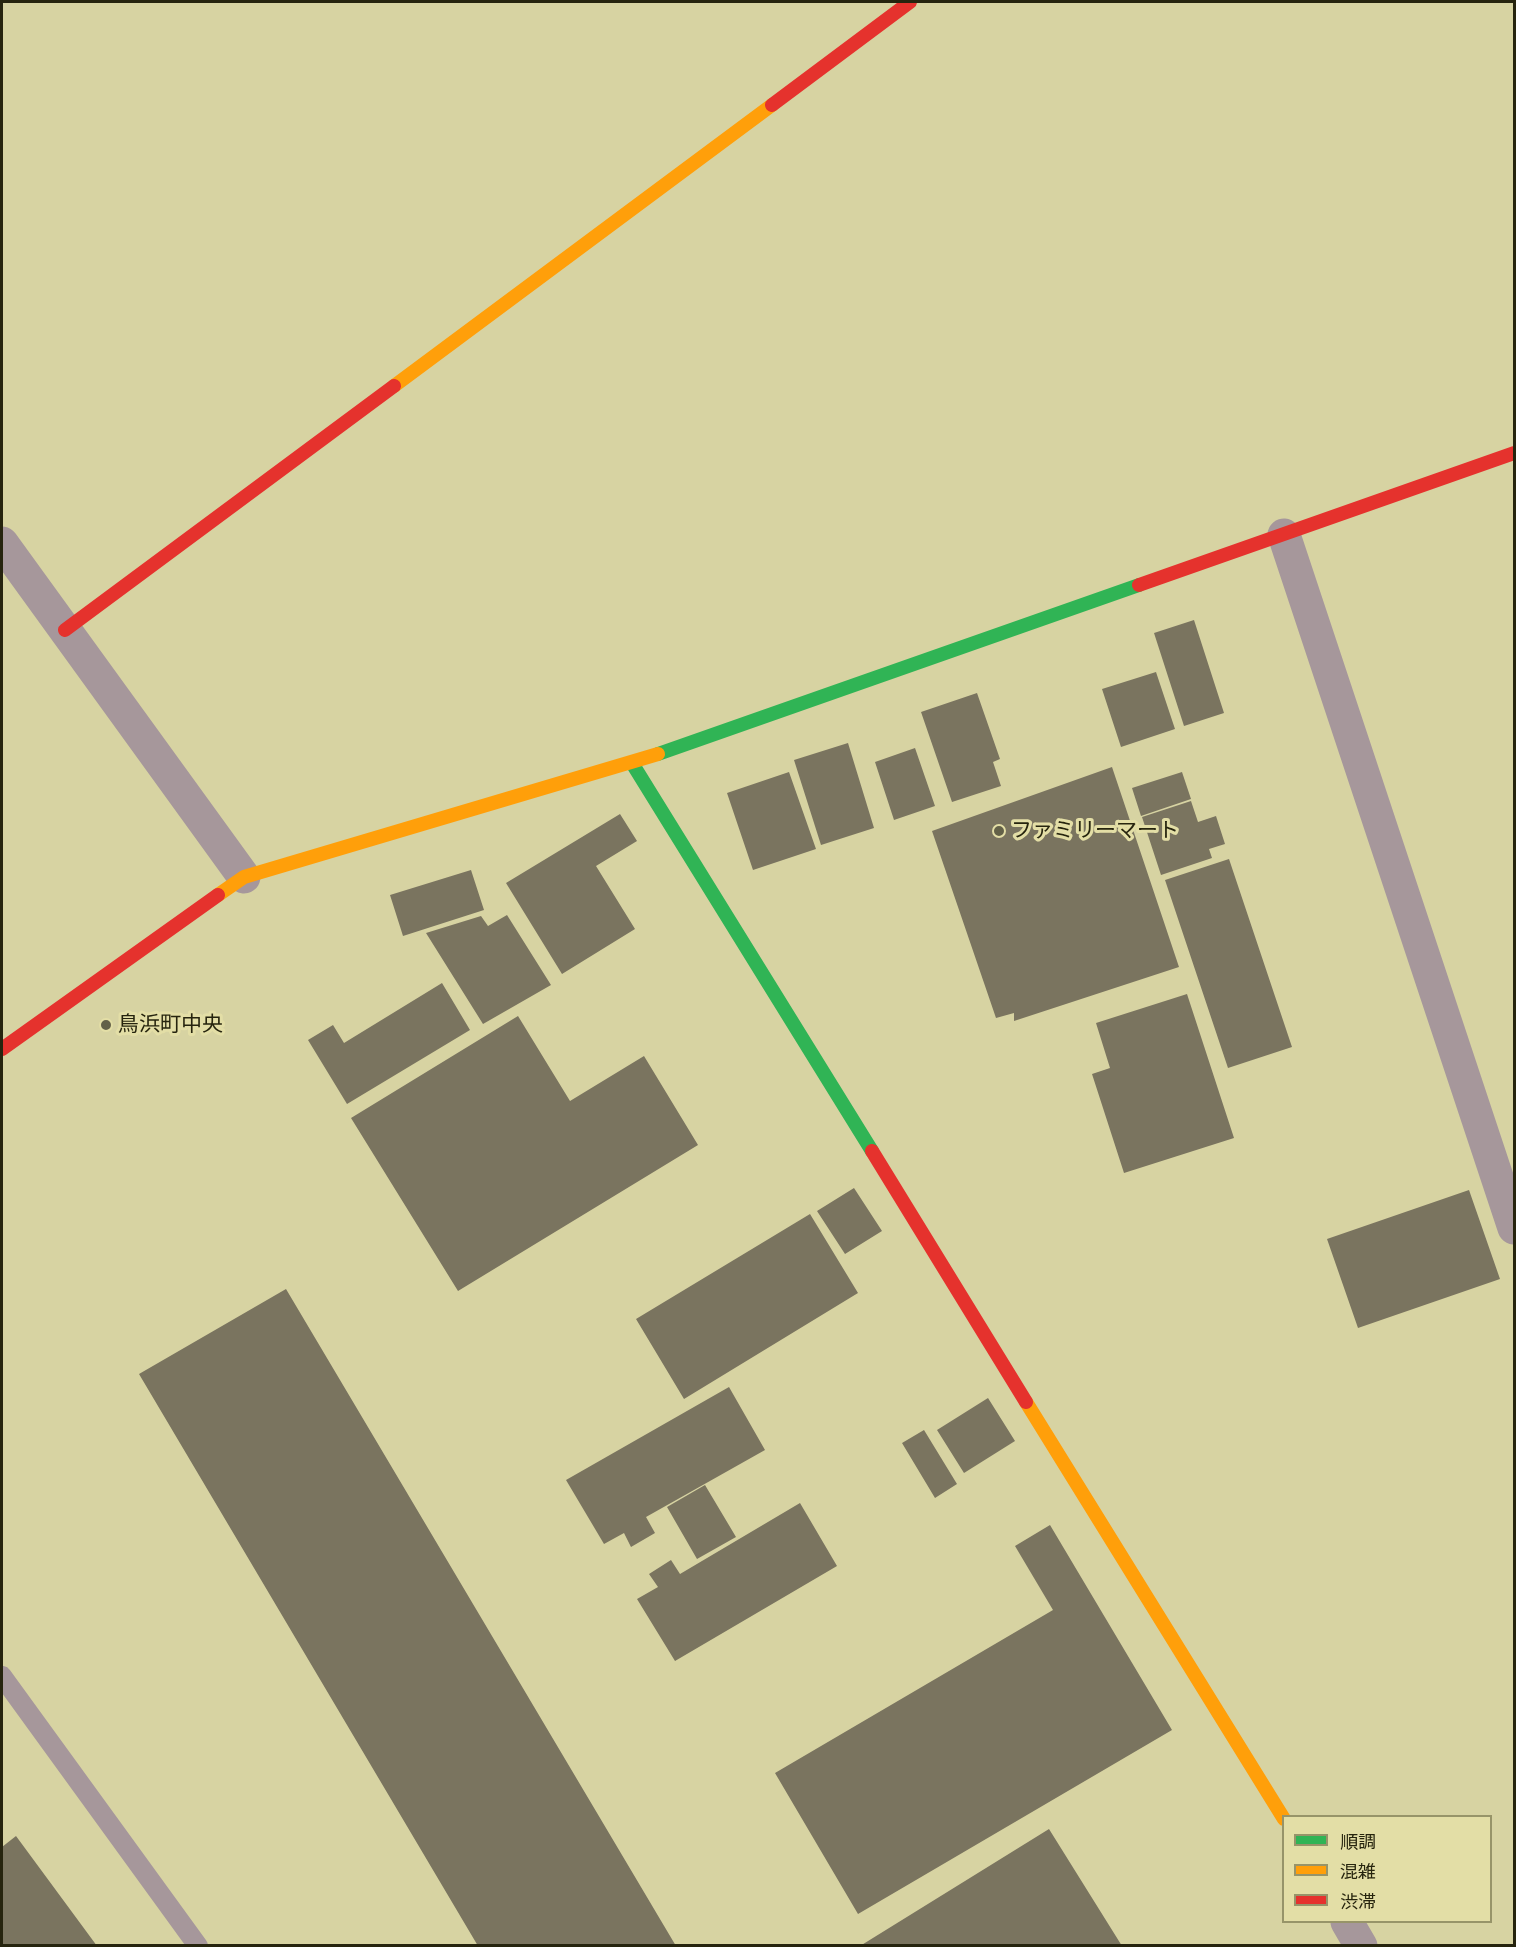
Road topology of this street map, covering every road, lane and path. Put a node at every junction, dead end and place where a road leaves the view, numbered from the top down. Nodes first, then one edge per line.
1 (910, 2) edge
2 (1515, 453) edge
3 (1284, 535) junction
4 (2, 543) edge
5 (65, 630) junction
6 (632, 763) junction
7 (244, 877) junction
8 (2, 1049) edge
9 (1515, 1228) edge
10 (2, 1676) edge
11 (1282, 1816) edge
12 (1348, 1923) edge
13 (198, 1946) edge
14 (1361, 1946) edge

1 - 5 street
2 - 3 street
3 - 6 street
3 - 9 street
4 - 5 street
5 - 7 street
6 - 7 street
6 - 11 street
7 - 8 street
10 - 13 lane
12 - 14 street

